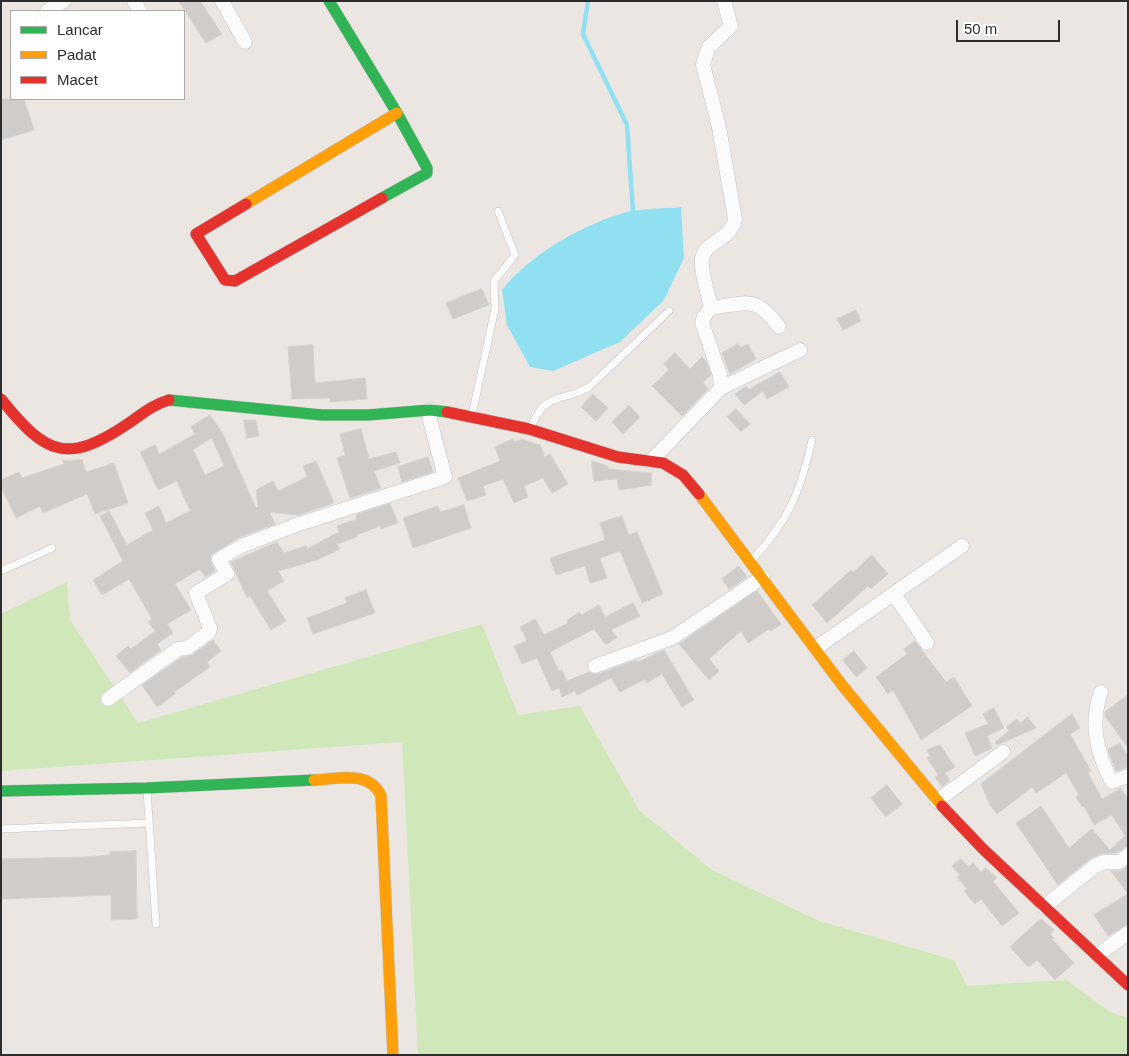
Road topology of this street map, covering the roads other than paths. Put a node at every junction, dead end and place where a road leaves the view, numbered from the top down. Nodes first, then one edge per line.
1 (64, 1) edge
2 (222, 1) edge
3 (329, 1) edge
4 (724, 1) edge
5 (49, 10) edge
6 (245, 42) dead end
7 (397, 113) junction
8 (498, 211) dead end
9 (711, 308) junction
10 (669, 311) dead end
11 (779, 327) dead end
12 (800, 350) dead end
13 (721, 388) junction
14 (1, 399) edge
15 (430, 410) junction
16 (472, 416) junction
17 (529, 429) junction
18 (812, 440) dead end
19 (650, 462) junction
20 (962, 546) dead end
21 (52, 548) dead end
22 (751, 561) junction
23 (1, 571) edge
24 (763, 577) junction
25 (894, 594) junction
26 (927, 643) dead end
27 (816, 648) junction
28 (595, 666) dead end
29 (1101, 692) dead end
30 (108, 699) dead end
31 (1003, 752) dead end
32 (1128, 776) edge
33 (147, 788) junction
34 (1, 791) edge
35 (936, 801) junction
36 (148, 823) junction
37 (1, 829) edge
38 (1128, 855) edge
39 (1044, 907) junction
40 (156, 924) dead end
41 (1128, 933) edge
42 (1099, 954) junction
43 (1128, 985) edge
44 (393, 1055) edge

1 - 5 street
2 - 6 street
3 - 7 street
4 - 9 street
7 - 7 street
8 - 16 lane
9 - 11 street
9 - 13 street
10 - 17 lane
12 - 13 street
13 - 19 street
14 - 15 street
15 - 16 street
15 - 30 street
16 - 17 street
17 - 19 street
18 - 22 lane
19 - 22 street
20 - 25 street
21 - 23 lane
22 - 24 street
24 - 27 street
24 - 28 street
25 - 26 street
25 - 27 street
27 - 35 street
29 - 32 street
31 - 35 street
33 - 34 street
33 - 36 lane
33 - 44 street
35 - 39 street
36 - 37 lane
36 - 40 lane
38 - 39 street
39 - 42 street
41 - 42 street
42 - 43 street

